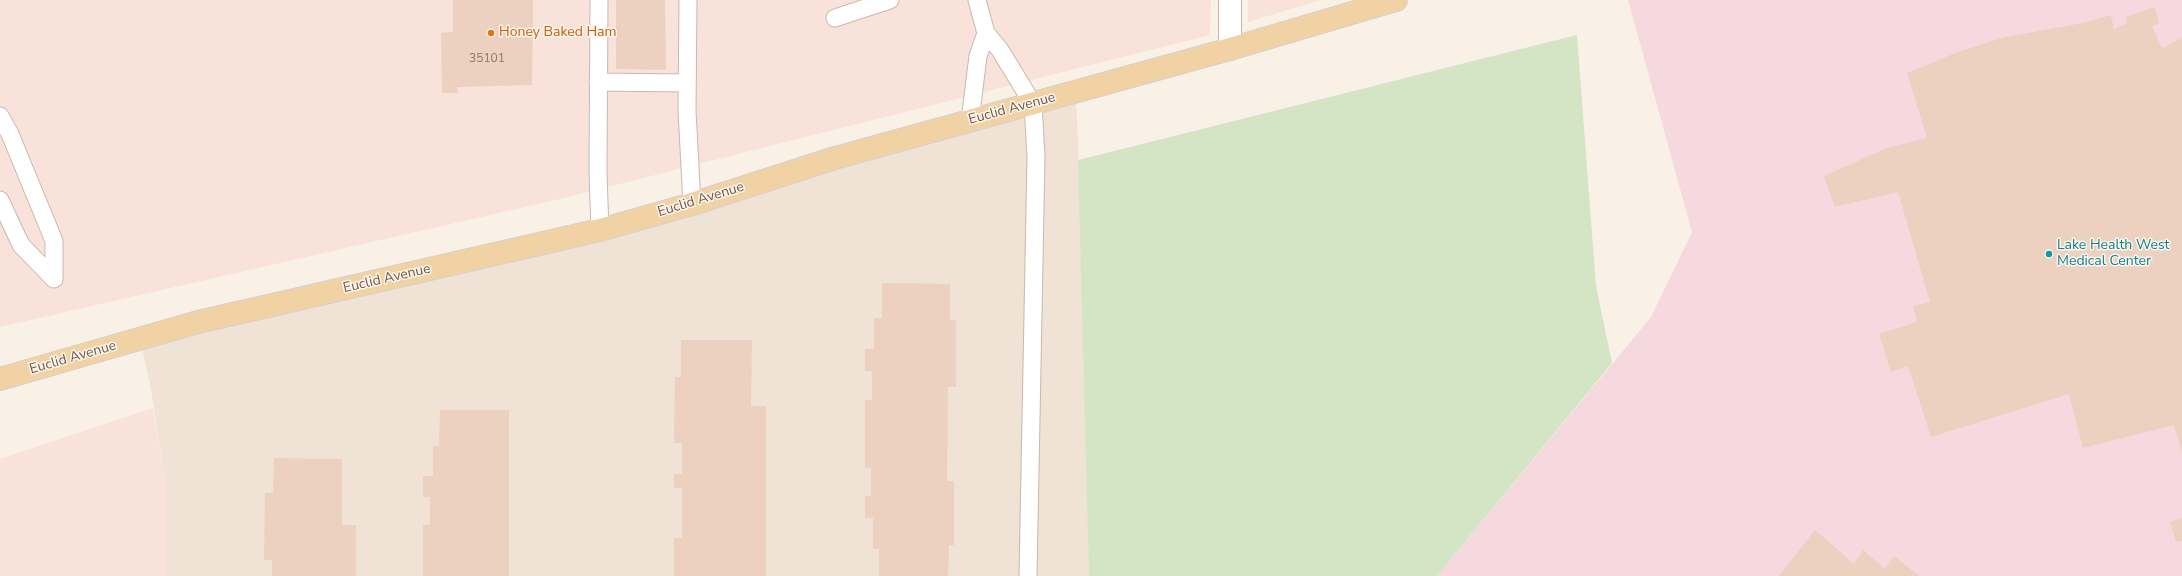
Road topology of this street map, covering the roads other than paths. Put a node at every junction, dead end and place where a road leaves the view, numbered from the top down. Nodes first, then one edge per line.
1 (599, 0) edge
2 (688, 0) edge
3 (890, 0) edge
4 (977, 0) edge
5 (1230, 0) edge
6 (1396, 0) edge
7 (835, 18) dead end
8 (986, 33) junction
9 (1230, 49) junction
10 (598, 82) junction
11 (687, 84) junction
12 (1033, 104) junction
13 (0, 116) edge
14 (970, 121) junction
15 (0, 200) edge
16 (692, 204) junction
17 (600, 230) junction
18 (0, 379) edge
19 (1028, 576) edge

1 - 10 lane
2 - 11 lane
3 - 7 lane
4 - 8 lane
5 - 9 street
6 - 9 main road, Euclid Avenue
8 - 12 lane
8 - 14 lane
9 - 12 main road, Euclid Avenue
10 - 11 lane
10 - 17 lane
11 - 16 lane
12 - 14 main road, Euclid Avenue
12 - 19 lane
13 - 15 lane
14 - 16 main road, Euclid Avenue
16 - 17 main road, Euclid Avenue
17 - 18 main road, Euclid Avenue

